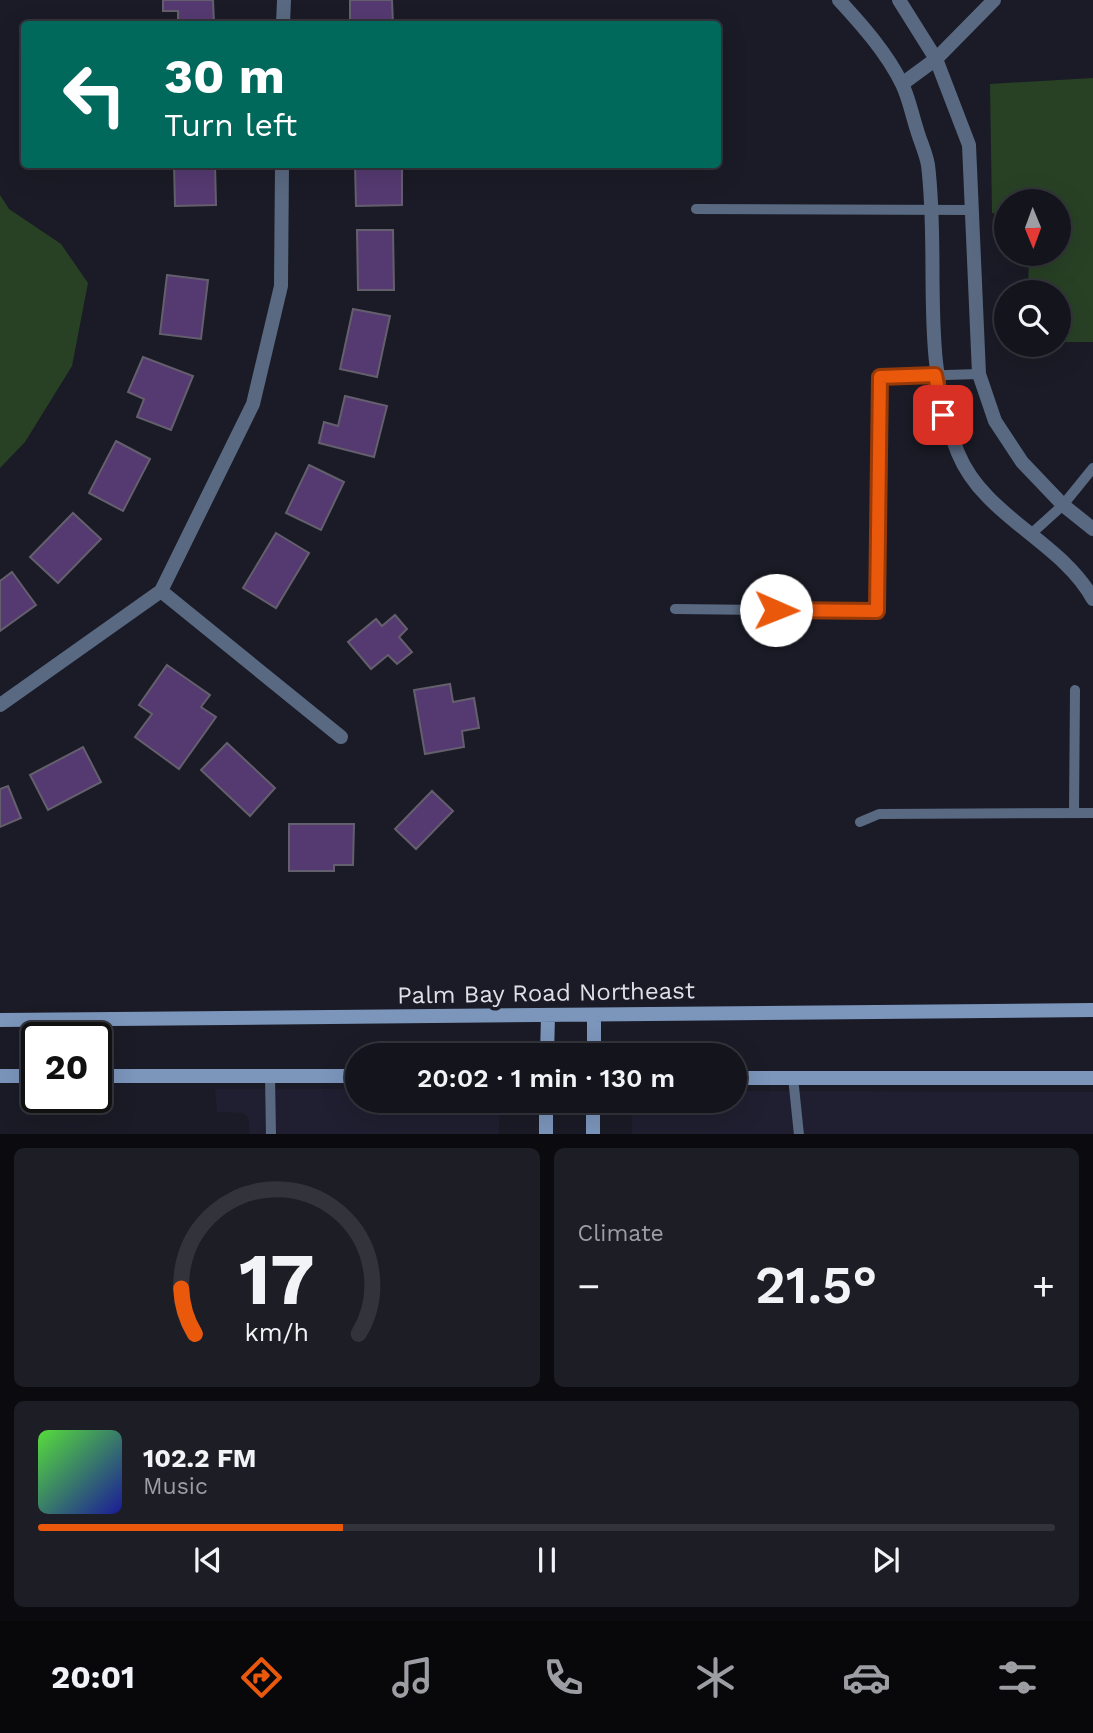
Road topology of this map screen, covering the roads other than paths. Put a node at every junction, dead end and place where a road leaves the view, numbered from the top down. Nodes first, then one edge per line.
1 (284, 0) edge
2 (839, 0) edge
3 (899, 0) edge
4 (994, 0) edge
5 (283, 21) edge
6 (936, 59) junction
7 (902, 84) junction
8 (282, 168) edge
9 (696, 209) dead end
10 (929, 210) junction
11 (972, 210) junction
12 (979, 374) junction
13 (935, 375) junction
14 (1093, 468) edge
15 (1063, 505) junction
16 (1093, 529) edge
17 (1031, 534) junction
18 (161, 591) junction
19 (1093, 599) edge
20 (676, 610) dead end
21 (1075, 690) dead end
22 (0, 705) edge
23 (341, 737) dead end
24 (1074, 813) junction
25 (1093, 813) edge
26 (860, 822) dead end
27 (1093, 1010) edge
28 (548, 1016) junction
29 (594, 1016) junction
30 (0, 1020) edge
31 (547, 1043) edge
32 (593, 1043) edge
33 (0, 1076) edge
34 (21, 1076) edge
35 (112, 1076) edge
36 (270, 1076) junction
37 (345, 1076) edge
38 (793, 1077) junction
39 (747, 1078) edge
40 (1093, 1078) edge
41 (546, 1113) edge
42 (593, 1113) edge
43 (271, 1134) edge
44 (546, 1134) edge
45 (593, 1134) edge
46 (799, 1134) edge

1 - 5 street
2 - 7 street
3 - 6 street
4 - 6 street
6 - 7 street
6 - 11 street
7 - 10 street
8 - 18 street
9 - 10 lane
10 - 11 lane
10 - 13 street
11 - 12 street
12 - 13 lane
12 - 15 street
13 - 17 street
13 - 20 lane
14 - 15 lane
15 - 16 street
15 - 17 lane
17 - 19 street
18 - 22 street
18 - 23 street
21 - 24 lane
24 - 25 lane
24 - 26 lane
27 - 29 main road, Palm Bay Road Northeast
28 - 29 main road, Palm Bay Road Northeast
28 - 30 main road, Palm Bay Road Northeast
28 - 31 main road
29 - 32 main road
33 - 34 main road
35 - 36 main road
36 - 37 main road
36 - 43 lane
38 - 39 main road
38 - 40 main road
38 - 46 lane
41 - 44 main road
42 - 45 main road

